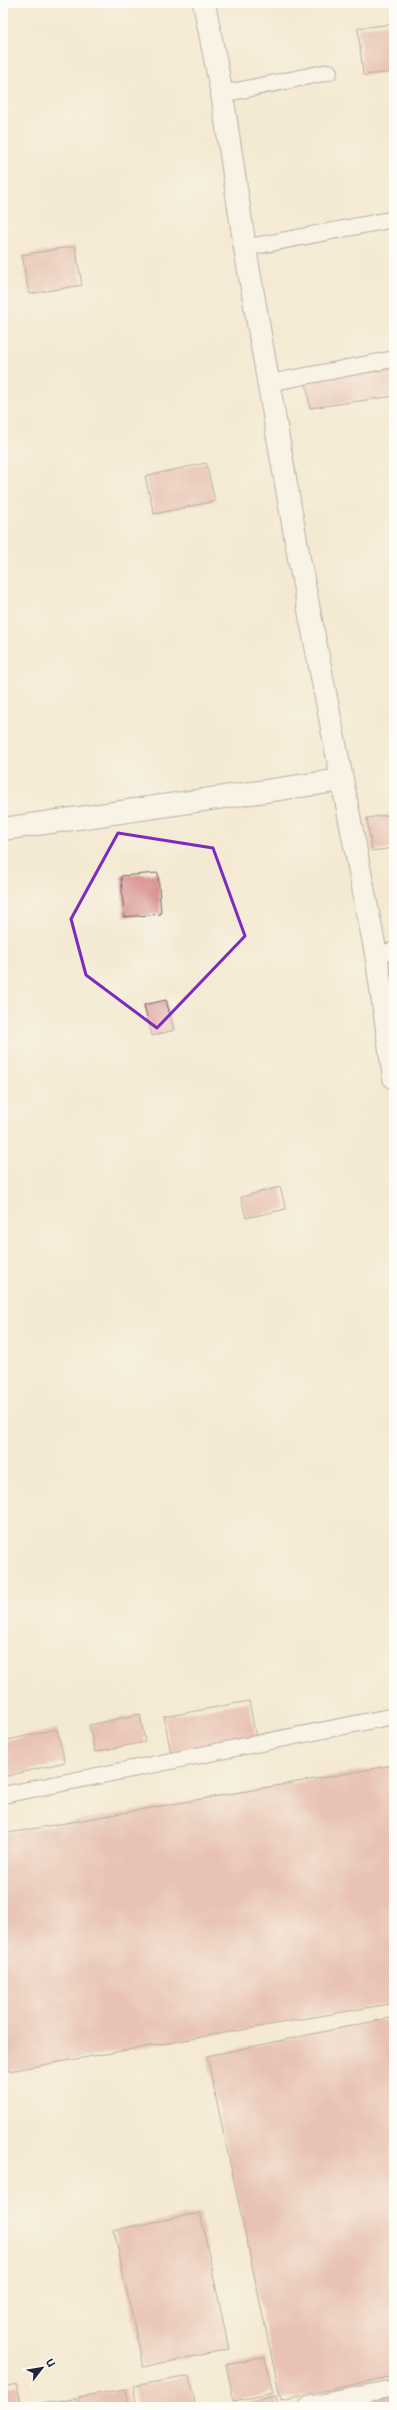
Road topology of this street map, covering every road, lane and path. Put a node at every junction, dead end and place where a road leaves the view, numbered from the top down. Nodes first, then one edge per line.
1 (204, 3) edge
2 (330, 72) dead end
3 (222, 94) junction
4 (394, 219) edge
5 (245, 248) junction
6 (394, 359) edge
7 (269, 383) junction
8 (342, 780) junction
9 (3, 829) edge
10 (385, 953) edge
11 (394, 1078) edge
12 (394, 1716) edge
13 (3, 1795) edge
14 (394, 2388) edge
15 (308, 2405) dead end

1 - 3 street
2 - 3 lane
3 - 5 street
4 - 5 lane
5 - 7 street
6 - 7 lane
7 - 8 street
8 - 9 street
8 - 10 street
10 - 11 street
12 - 13 lane
14 - 15 lane

